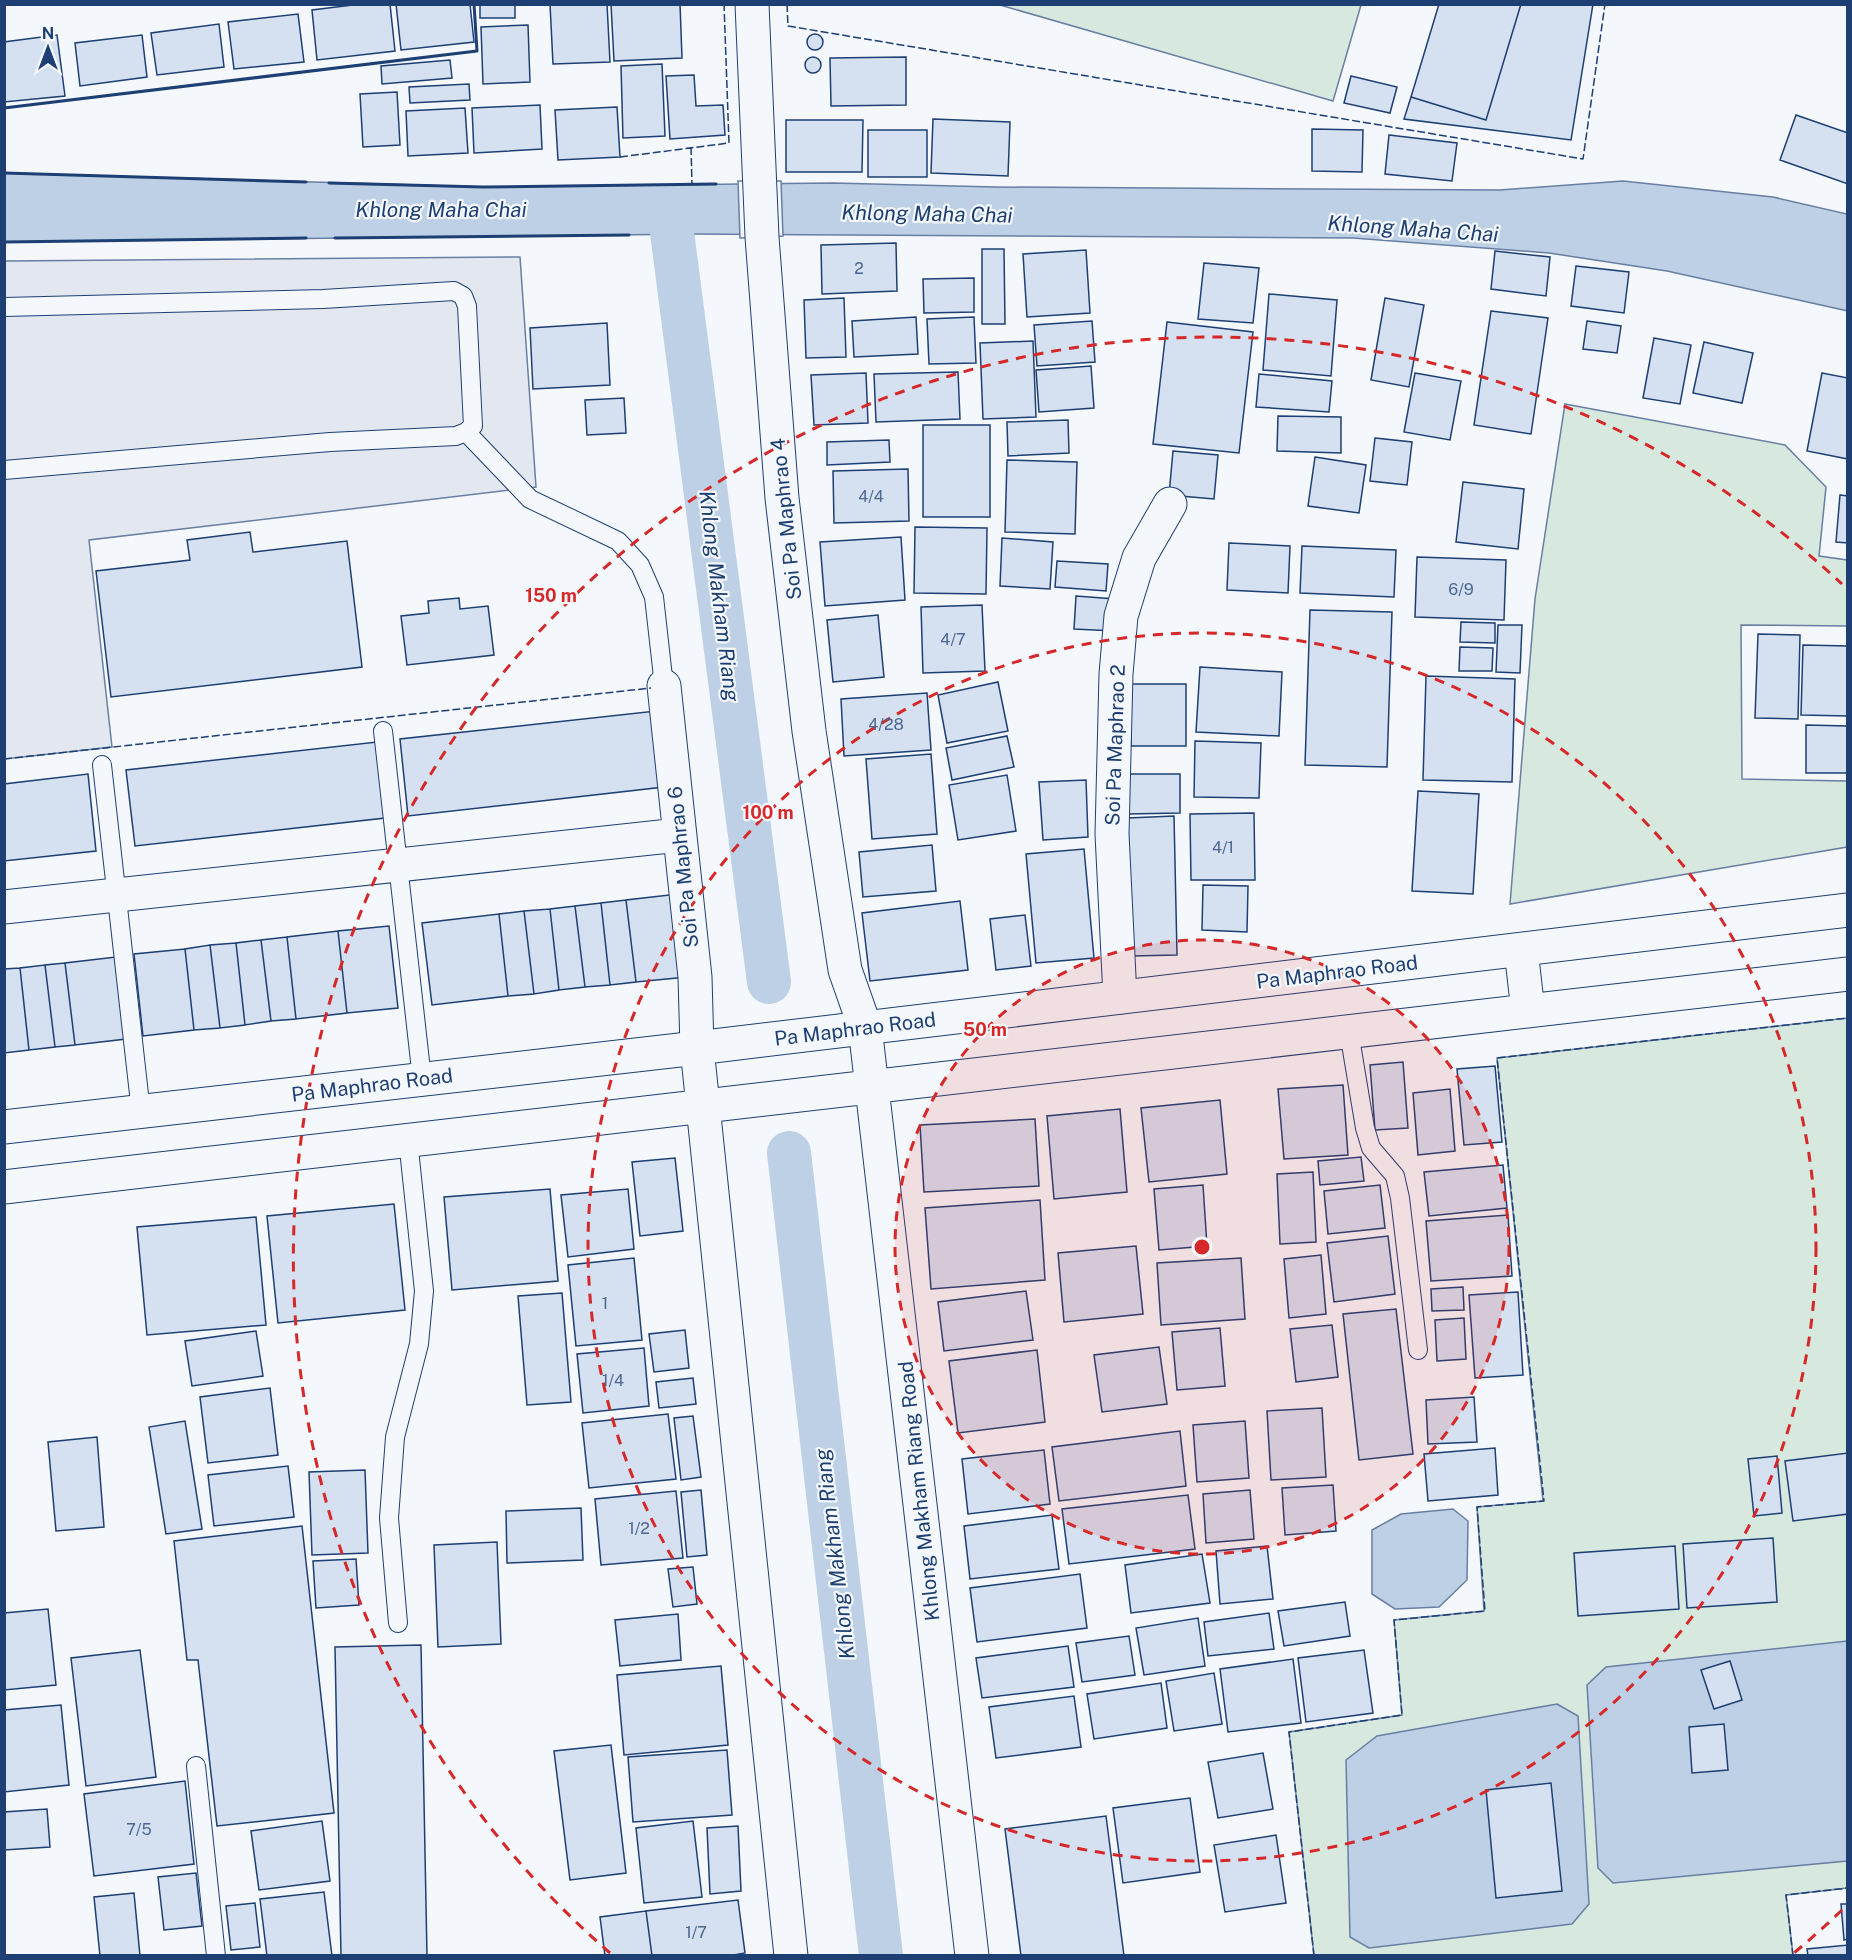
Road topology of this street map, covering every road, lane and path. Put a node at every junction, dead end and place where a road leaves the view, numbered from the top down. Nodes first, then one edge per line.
1 (752, 4) edge
2 (4, 307) edge
3 (466, 432) junction
4 (4, 470) edge
5 (1170, 504) dead end
6 (664, 686) joint
7 (383, 731) dead end
8 (102, 765) dead end
9 (679, 835) junction
10 (398, 864) junction
11 (117, 895) junction
12 (4, 907) edge
13 (1848, 910) edge
14 (1521, 950) junction
15 (1848, 974) edge
16 (1120, 997) junction
17 (1528, 1011) junction
18 (865, 1027) junction
19 (1349, 1032) junction
20 (697, 1048) junction
21 (422, 1079) junction
22 (872, 1087) junction
23 (703, 1106) junction
24 (141, 1112) junction
25 (4, 1127) edge
26 (408, 1140) junction
27 (4, 1187) edge
28 (1418, 1350) dead end
29 (398, 1623) dead end
30 (196, 1766) dead end
31 (216, 1956) edge
32 (791, 1956) edge
33 (972, 1956) edge

1 - 18 street, Soi Pa Maphrao 4
2 - 3 lane
3 - 4 lane
3 - 6 lane
5 - 16 street, Soi Pa Maphrao 2
6 - 9 street, Soi Pa Maphrao 6
7 - 10 lane
8 - 11 lane
9 - 10 street
9 - 20 street, Soi Pa Maphrao 6
10 - 11 street
10 - 21 lane
11 - 12 street
11 - 24 lane
13 - 14 street, Pa Maphrao Road
14 - 16 street, Pa Maphrao Road
14 - 17 street
15 - 17 street
16 - 18 street, Pa Maphrao Road
17 - 19 street
18 - 20 street, Pa Maphrao Road
18 - 22 street, Khlong Makham Riang Road
19 - 22 street
19 - 28 lane
20 - 21 street, Pa Maphrao Road
20 - 23 street
21 - 24 street, Pa Maphrao Road
22 - 23 street
22 - 33 street, Khlong Makham Riang Road
23 - 26 street
23 - 32 street
24 - 25 street, Pa Maphrao Road
26 - 27 street
26 - 29 lane
30 - 31 lane

